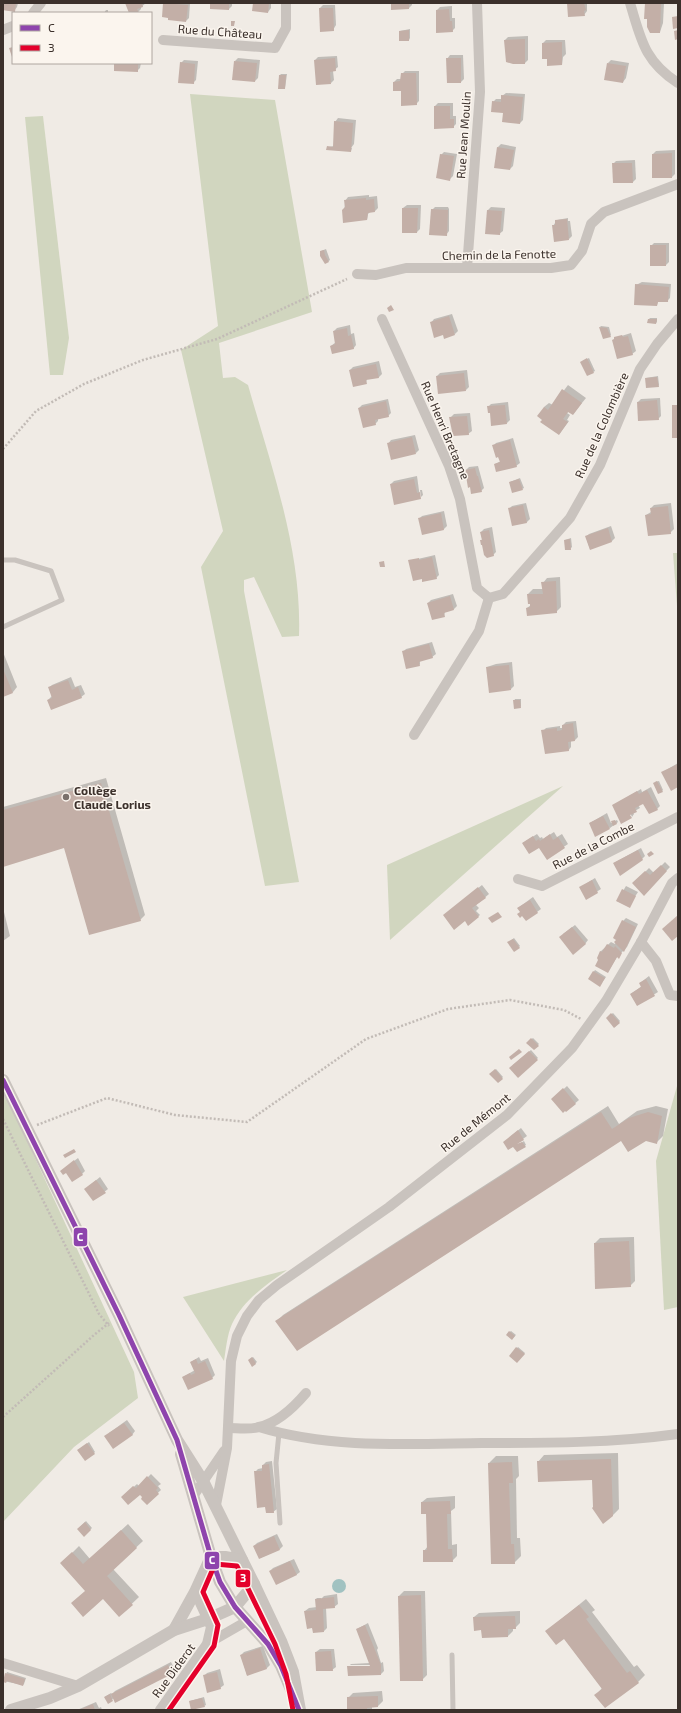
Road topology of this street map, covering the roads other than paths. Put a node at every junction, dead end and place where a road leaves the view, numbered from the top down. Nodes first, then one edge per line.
1 (41, 3) edge
2 (286, 3) edge
3 (476, 3) edge
4 (630, 3) edge
5 (34, 12) edge
6 (163, 40) dead end
7 (678, 83) edge
8 (678, 184) edge
9 (466, 268) junction
10 (357, 274) road end
11 (382, 319) dead end
12 (678, 319) edge
13 (3, 560) edge
14 (489, 598) junction
15 (3, 627) edge
16 (414, 735) dead end
17 (678, 817) edge
18 (678, 878) edge
19 (518, 879) dead end
20 (641, 942) junction
21 (678, 996) edge
22 (3, 1080) edge
23 (306, 1393) dead end
24 (259, 1427) junction
25 (228, 1428) junction
26 (279, 1433) junction
27 (678, 1434) edge
28 (177, 1440) junction
29 (227, 1448) junction
30 (204, 1481) junction
31 (194, 1495) junction
32 (216, 1505) junction
33 (280, 1523) dead end
34 (211, 1558) junction
35 (242, 1560) junction
36 (254, 1584) junction
37 (195, 1592) junction
38 (235, 1607) junction
39 (208, 1619) junction
40 (247, 1621) junction
41 (174, 1630) junction
42 (208, 1644) junction
43 (452, 1655) dead end
44 (3, 1663) edge
45 (78, 1686) junction
46 (11, 1710) edge
47 (160, 1710) edge
48 (300, 1710) edge
49 (453, 1710) edge

1 - 5 street
2 - 6 street, Rue du Château
3 - 9 street, Rue Jean Moulin
4 - 7 street
8 - 9 street, Chemin de la Fenotte
9 - 10 street, Chemin de la Fenotte
11 - 14 street, Rue Henri Bretagne
12 - 14 street, Rue de la Colombière
13 - 15 lane
14 - 16 street
17 - 19 street, Rue de la Combe
18 - 20 street, Rue de Mémont
20 - 21 street
20 - 25 street, Rue de Mémont
22 - 28 street
23 - 24 street
24 - 25 street
24 - 26 street
25 - 29 street, Rue de Mémont
26 - 27 street
26 - 33 lane
28 - 30 street
28 - 31 street
29 - 30 street
29 - 32 street, Rue de Mémont
30 - 31 street
30 - 32 street
31 - 34 street
32 - 35 street
34 - 35 street
34 - 37 street
34 - 38 street
35 - 36 street
36 - 38 street
36 - 48 street
37 - 39 street, Rue Diderot
37 - 41 street
38 - 39 street
38 - 40 street
39 - 41 street
39 - 42 street, Rue Diderot
40 - 42 street, Rue Diderot
40 - 48 street
41 - 45 street
42 - 47 street, Rue Diderot
43 - 49 lane
44 - 45 street
45 - 46 street

